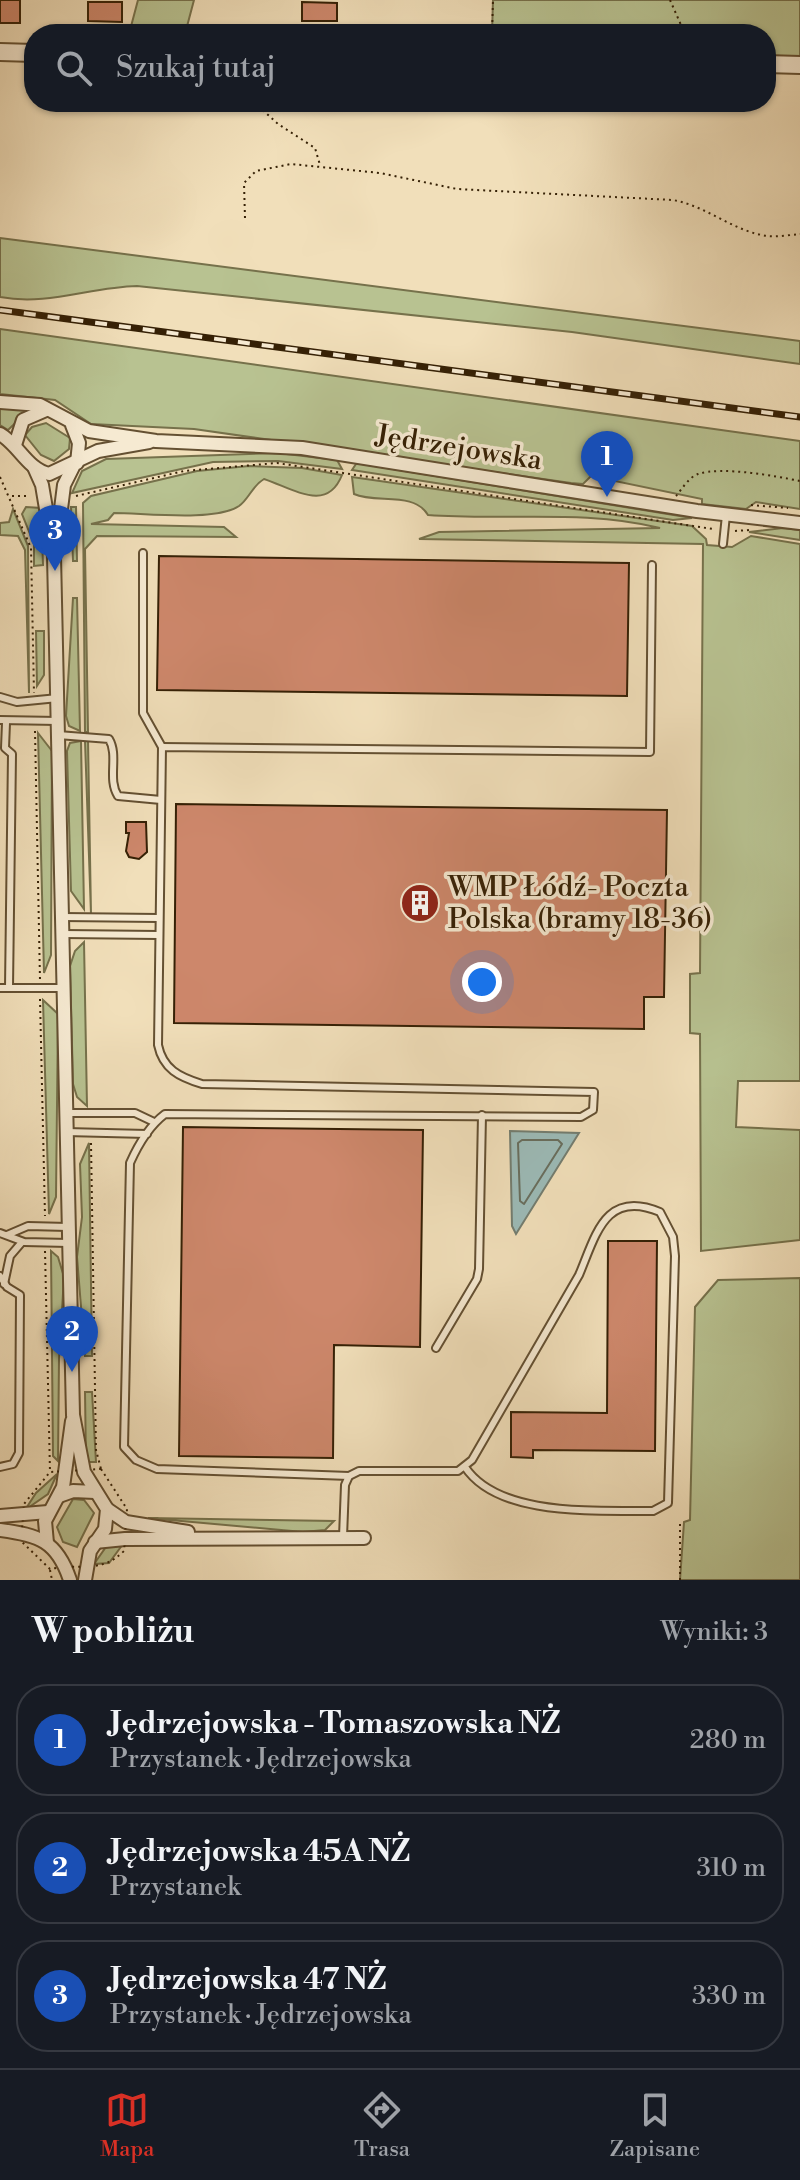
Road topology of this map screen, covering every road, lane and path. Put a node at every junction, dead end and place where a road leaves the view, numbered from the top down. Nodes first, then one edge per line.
1 (493, 0) edge
2 (670, 0) edge
3 (492, 24) edge
4 (681, 24) edge
5 (0, 52) edge
6 (24, 53) edge
7 (776, 64) edge
8 (800, 65) edge
9 (265, 112) edge
10 (321, 168) junction
11 (245, 218) dead end
12 (800, 234) edge
13 (0, 402) edge
14 (50, 410) junction
15 (72, 425) junction
16 (0, 434) edge
17 (156, 441) junction
18 (15, 445) junction
19 (77, 463) junction
20 (34, 467) junction
21 (0, 477) edge
22 (800, 481) edge
23 (11, 496) junction
24 (40, 496) dead end
25 (77, 496) dead end
26 (676, 496) dead end
27 (726, 515) junction
28 (800, 523) edge
29 (695, 524) dead end
30 (723, 544) dead end
31 (143, 553) dead end
32 (54, 556) junction
33 (652, 565) dead end
34 (0, 697) edge
35 (58, 698) junction
36 (34, 701) junction
37 (3, 721) edge
38 (58, 721) junction
39 (35, 722) junction
40 (58, 735) junction
41 (162, 747) junction
42 (161, 800) junction
43 (62, 917) junction
44 (159, 918) junction
45 (0, 923) edge
46 (10, 923) junction
47 (63, 934) junction
48 (159, 935) junction
49 (0, 988) edge
50 (9, 988) junction
51 (40, 988) junction
52 (64, 988) junction
53 (66, 1113) junction
54 (482, 1115) junction
55 (154, 1122) junction
56 (66, 1132) junction
57 (91, 1132) junction
58 (147, 1134) junction
59 (45, 1226) junction
60 (68, 1227) junction
61 (4, 1234) edge
62 (22, 1242) junction
63 (45, 1243) junction
64 (69, 1243) junction
65 (0, 1276) edge
66 (4, 1284) junction
67 (436, 1348) dead end
68 (73, 1415) junction
69 (0, 1467) edge
70 (465, 1467) junction
71 (101, 1469) junction
72 (90, 1471) dead end
73 (50, 1472) junction
74 (58, 1472) dead end
75 (349, 1476) junction
76 (95, 1492) junction
77 (59, 1496) junction
78 (23, 1508) dead end
79 (107, 1509) junction
80 (48, 1512) junction
81 (127, 1515) dead end
82 (0, 1516) edge
83 (680, 1522) dead end
84 (0, 1530) edge
85 (227, 1537) junction
86 (343, 1537) junction
87 (364, 1538) dead end
88 (20, 1539) dead end
89 (47, 1543) junction
90 (125, 1544) dead end
91 (93, 1547) junction
92 (59, 1562) junction
93 (94, 1566) dead end
94 (50, 1569) junction
95 (52, 1578) edge
96 (70, 1580) edge
97 (85, 1580) edge
98 (680, 1580) edge

1 - 3 path
2 - 4 path
5 - 6 street
7 - 8 street
9 - 10 path
10 - 11 path
10 - 12 path
13 - 14 street, Jędrzejowska
14 - 15 street, Jędrzejowska
14 - 18 street
15 - 17 street, Jędrzejowska
15 - 19 street
16 - 18 street
17 - 19 street, Jędrzejowska
17 - 27 street, Jędrzejowska
18 - 20 street
19 - 20 street, Jędrzejowska
19 - 32 street
20 - 32 street
21 - 23 path
22 - 26 path
23 - 24 path
23 - 36 path
25 - 29 path
27 - 28 street, Jędrzejowska
27 - 30 lane
31 - 41 lane
32 - 35 street
33 - 41 lane
34 - 36 lane
35 - 36 lane
35 - 38 street
37 - 39 lane
37 - 46 lane
38 - 39 lane
38 - 40 street
39 - 51 path
40 - 42 lane
40 - 43 street
41 - 42 lane
42 - 44 lane
43 - 44 lane
43 - 47 street
44 - 48 lane
45 - 46 lane
46 - 50 lane
47 - 48 lane
47 - 52 street
48 - 54 lane
49 - 50 lane
50 - 51 lane
51 - 52 lane
51 - 59 path
52 - 53 street
53 - 55 lane
53 - 56 street
54 - 55 lane
54 - 67 lane
55 - 58 lane
56 - 57 lane
56 - 60 street
57 - 58 lane
57 - 71 path
58 - 75 lane
59 - 60 lane
59 - 61 lane
60 - 64 street
61 - 62 lane
62 - 63 lane
62 - 66 lane
63 - 64 lane
63 - 73 path
64 - 68 street
65 - 66 lane
66 - 69 lane
68 - 76 street
68 - 77 street
70 - 70 lane
70 - 75 lane
71 - 72 path
71 - 81 path
73 - 74 path
73 - 78 path
75 - 86 lane
76 - 77 street
76 - 79 street
77 - 80 street
79 - 85 street
79 - 91 street
80 - 82 street
80 - 89 street
83 - 98 path
84 - 89 street
85 - 86 street
85 - 91 street
86 - 87 street
88 - 94 path
89 - 92 street
90 - 93 path
91 - 92 street
91 - 97 street
92 - 94 path
92 - 96 street
94 - 95 path

